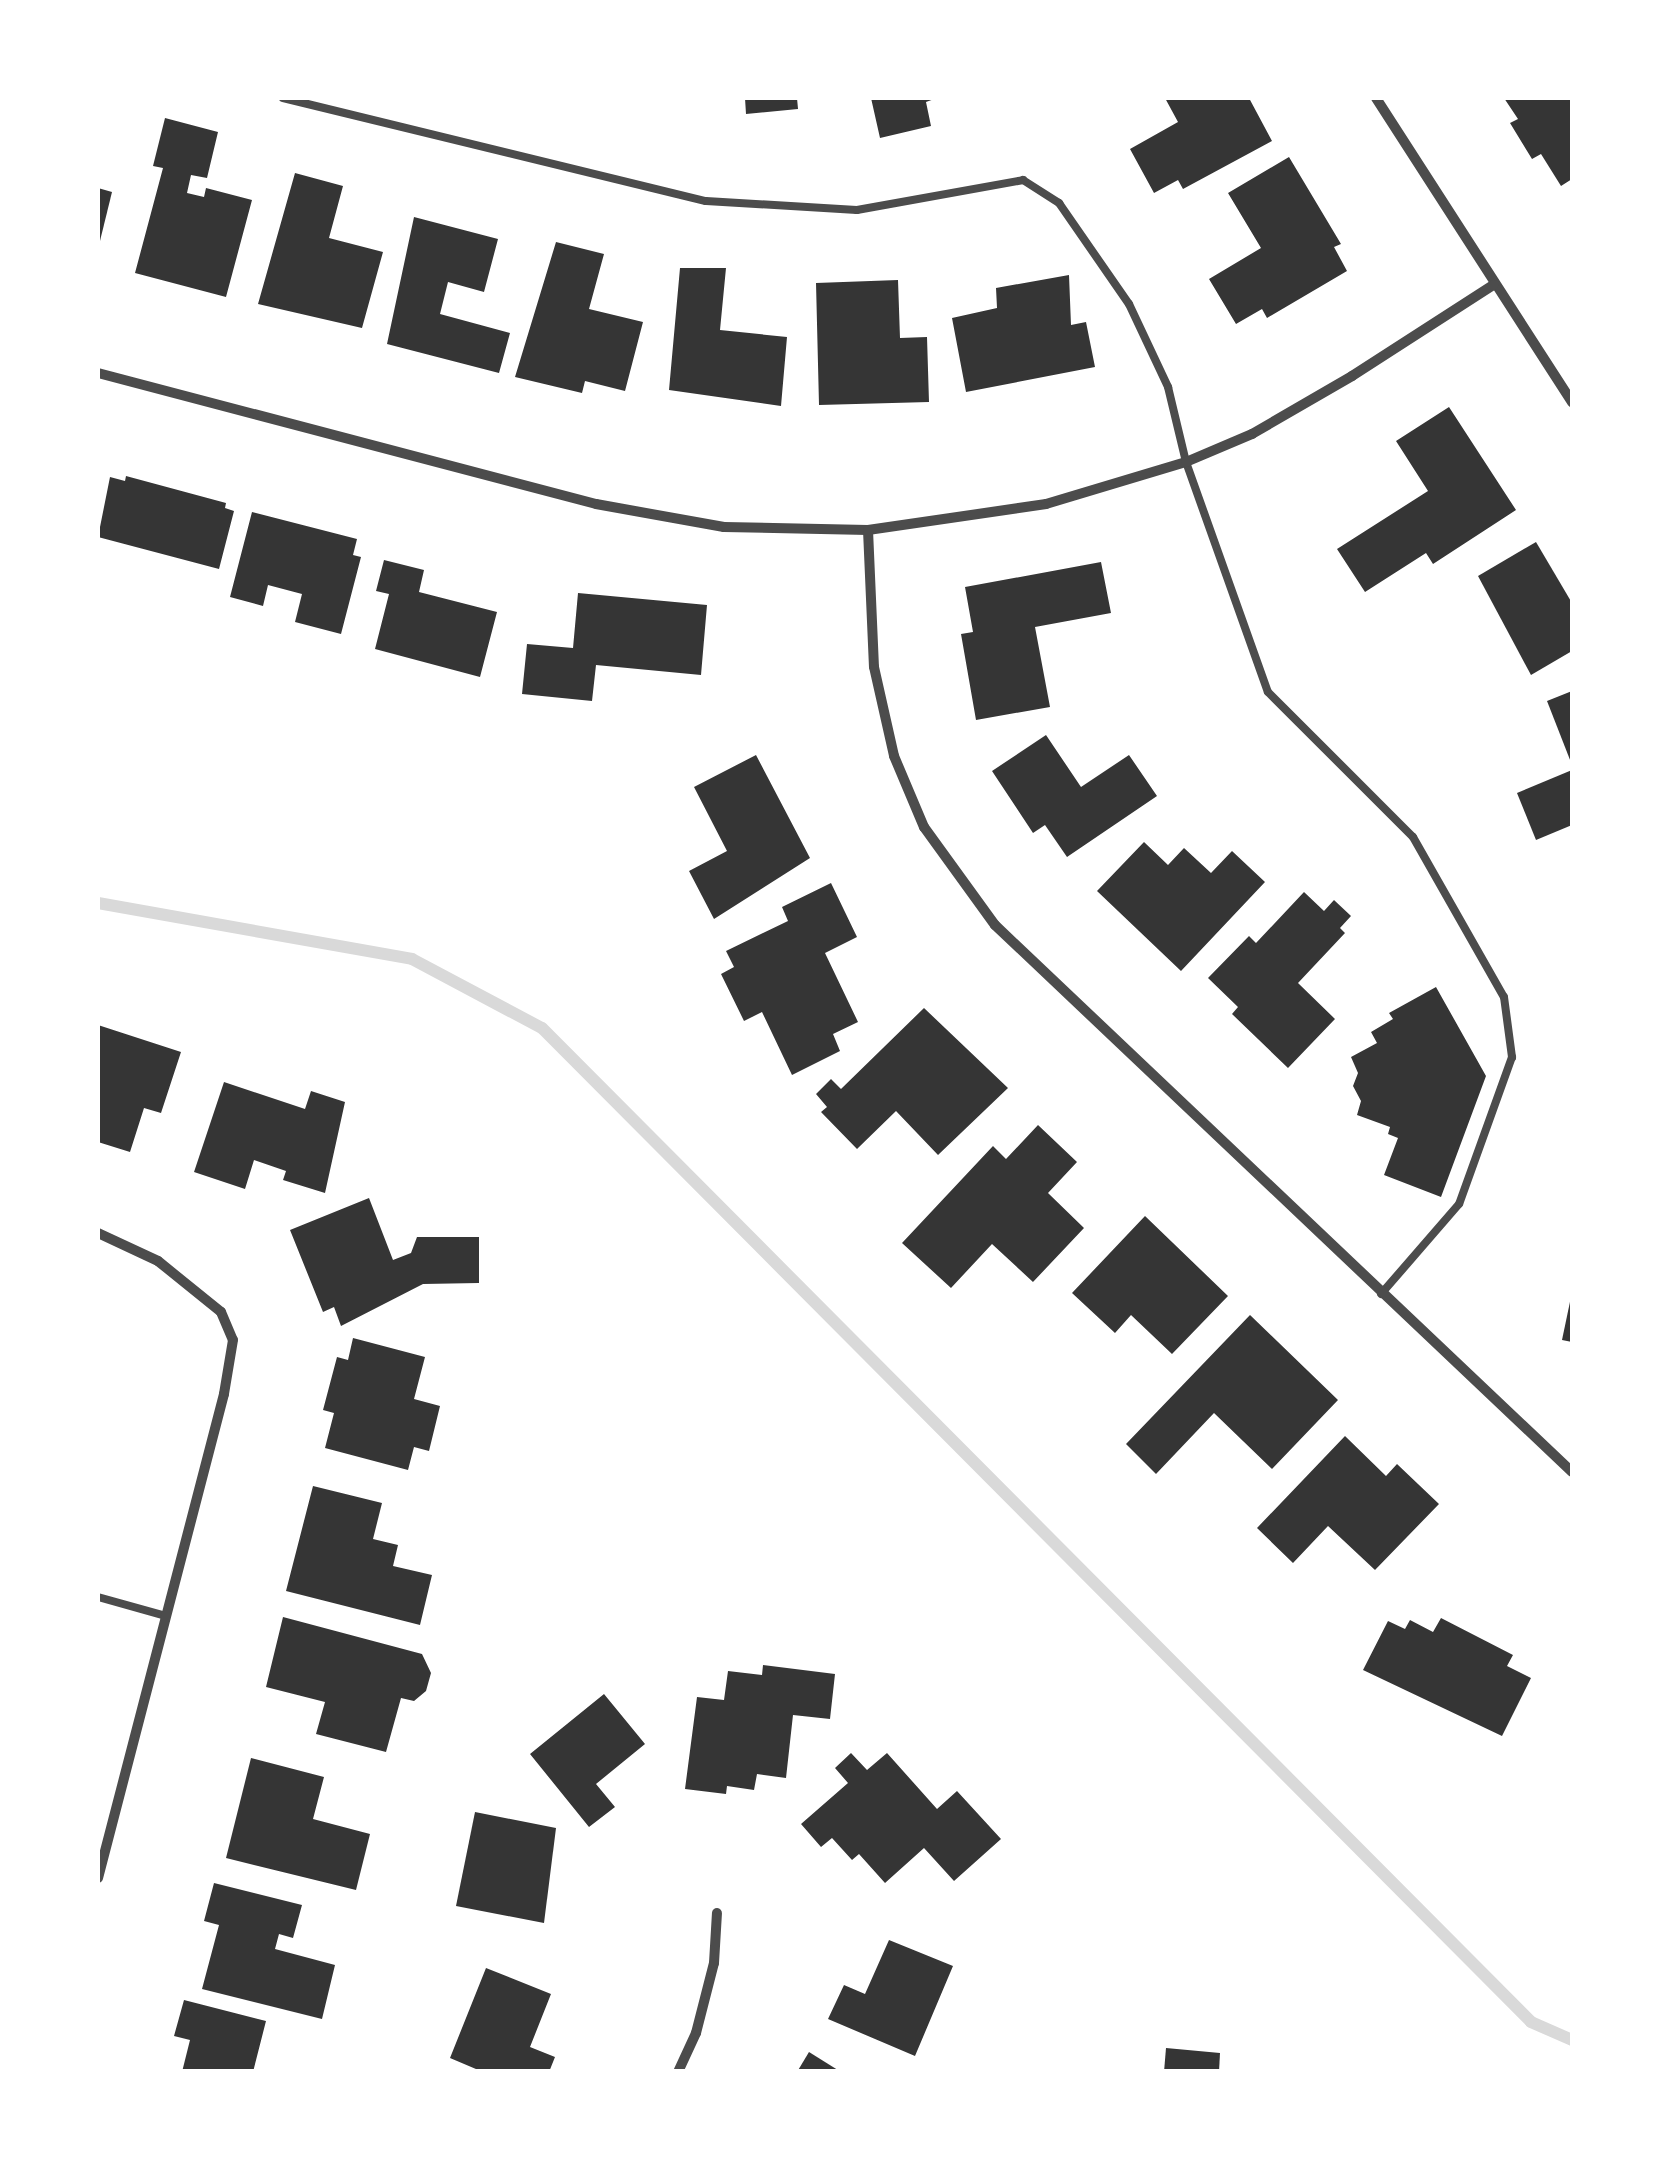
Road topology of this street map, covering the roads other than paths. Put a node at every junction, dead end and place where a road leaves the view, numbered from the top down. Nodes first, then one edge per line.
1 (284, 98) edge
2 (1376, 98) edge
3 (1494, 286) junction
4 (98, 373) edge
5 (1572, 402) edge
6 (1186, 462) junction
7 (868, 530) junction
8 (98, 1233) edge
9 (1380, 1295) junction
10 (1572, 1472) edge
11 (98, 1596) edge
12 (166, 1616) junction
13 (98, 1878) edge
14 (717, 1913) dead end
15 (678, 2072) edge

1 - 6 lane
2 - 3 street
3 - 5 street
3 - 6 street
4 - 7 street
6 - 7 street
6 - 9 lane
7 - 9 street
8 - 12 street
9 - 10 street
11 - 12 lane
12 - 13 street
14 - 15 street

